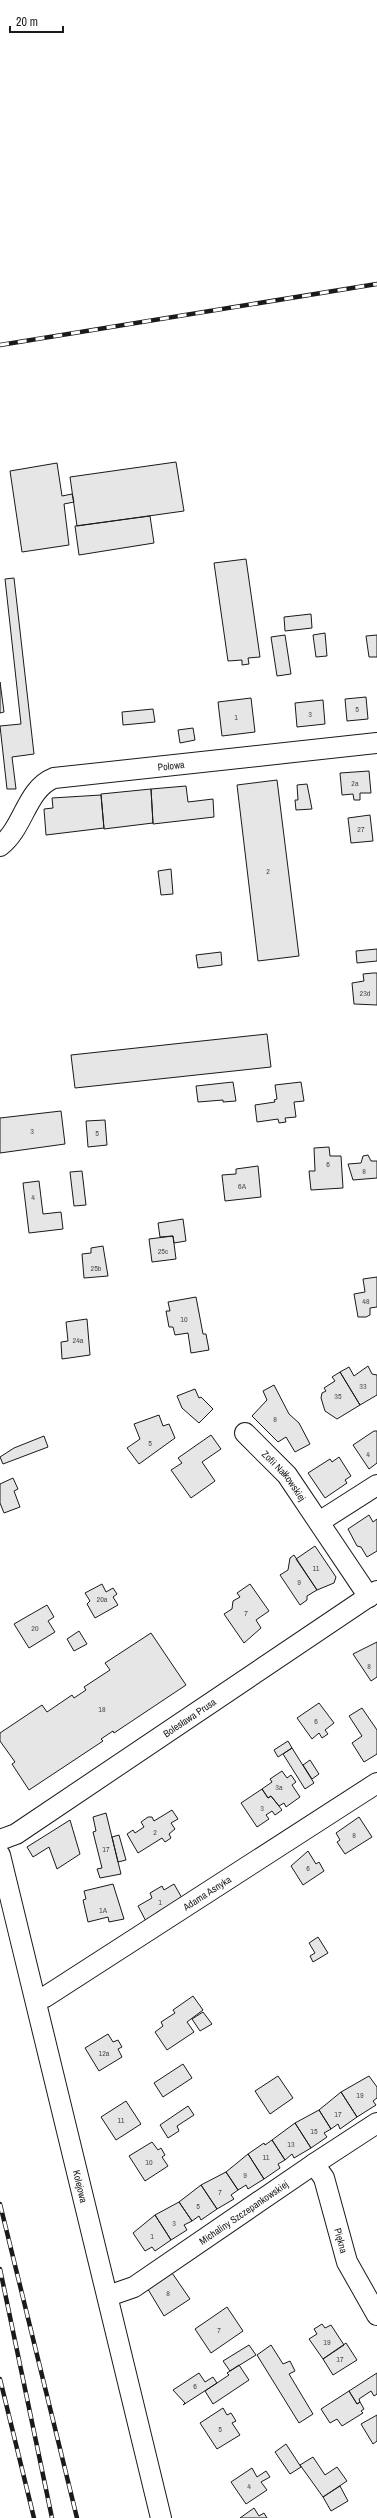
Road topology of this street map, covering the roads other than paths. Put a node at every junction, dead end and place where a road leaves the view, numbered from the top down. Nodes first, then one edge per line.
1 (377, 743) edge
2 (0, 846) edge
3 (245, 1433) dead end
4 (377, 1486) edge
5 (319, 1522) junction
6 (373, 1594) edge
7 (377, 1783) edge
8 (0, 1840) edge
9 (0, 1855) edge
10 (36, 2000) junction
11 (377, 2123) edge
12 (314, 2164) junction
13 (108, 2296) junction
14 (377, 2315) edge
15 (161, 2518) edge

1 - 2 street, Polowa
3 - 5 street, Zofii Nałkowskiej
4 - 5 street
5 - 6 street, Zofii Nałkowskiej
6 - 8 street, Bolesława Prusa
7 - 10 street, Adama Asnyka
9 - 10 street, Kolejowa
10 - 13 street, Kolejowa
11 - 12 street, Michaliny Szczepankowskiej
12 - 13 street, Michaliny Szczepankowskiej
12 - 14 street, Piękna
13 - 15 street, Kolejowa

